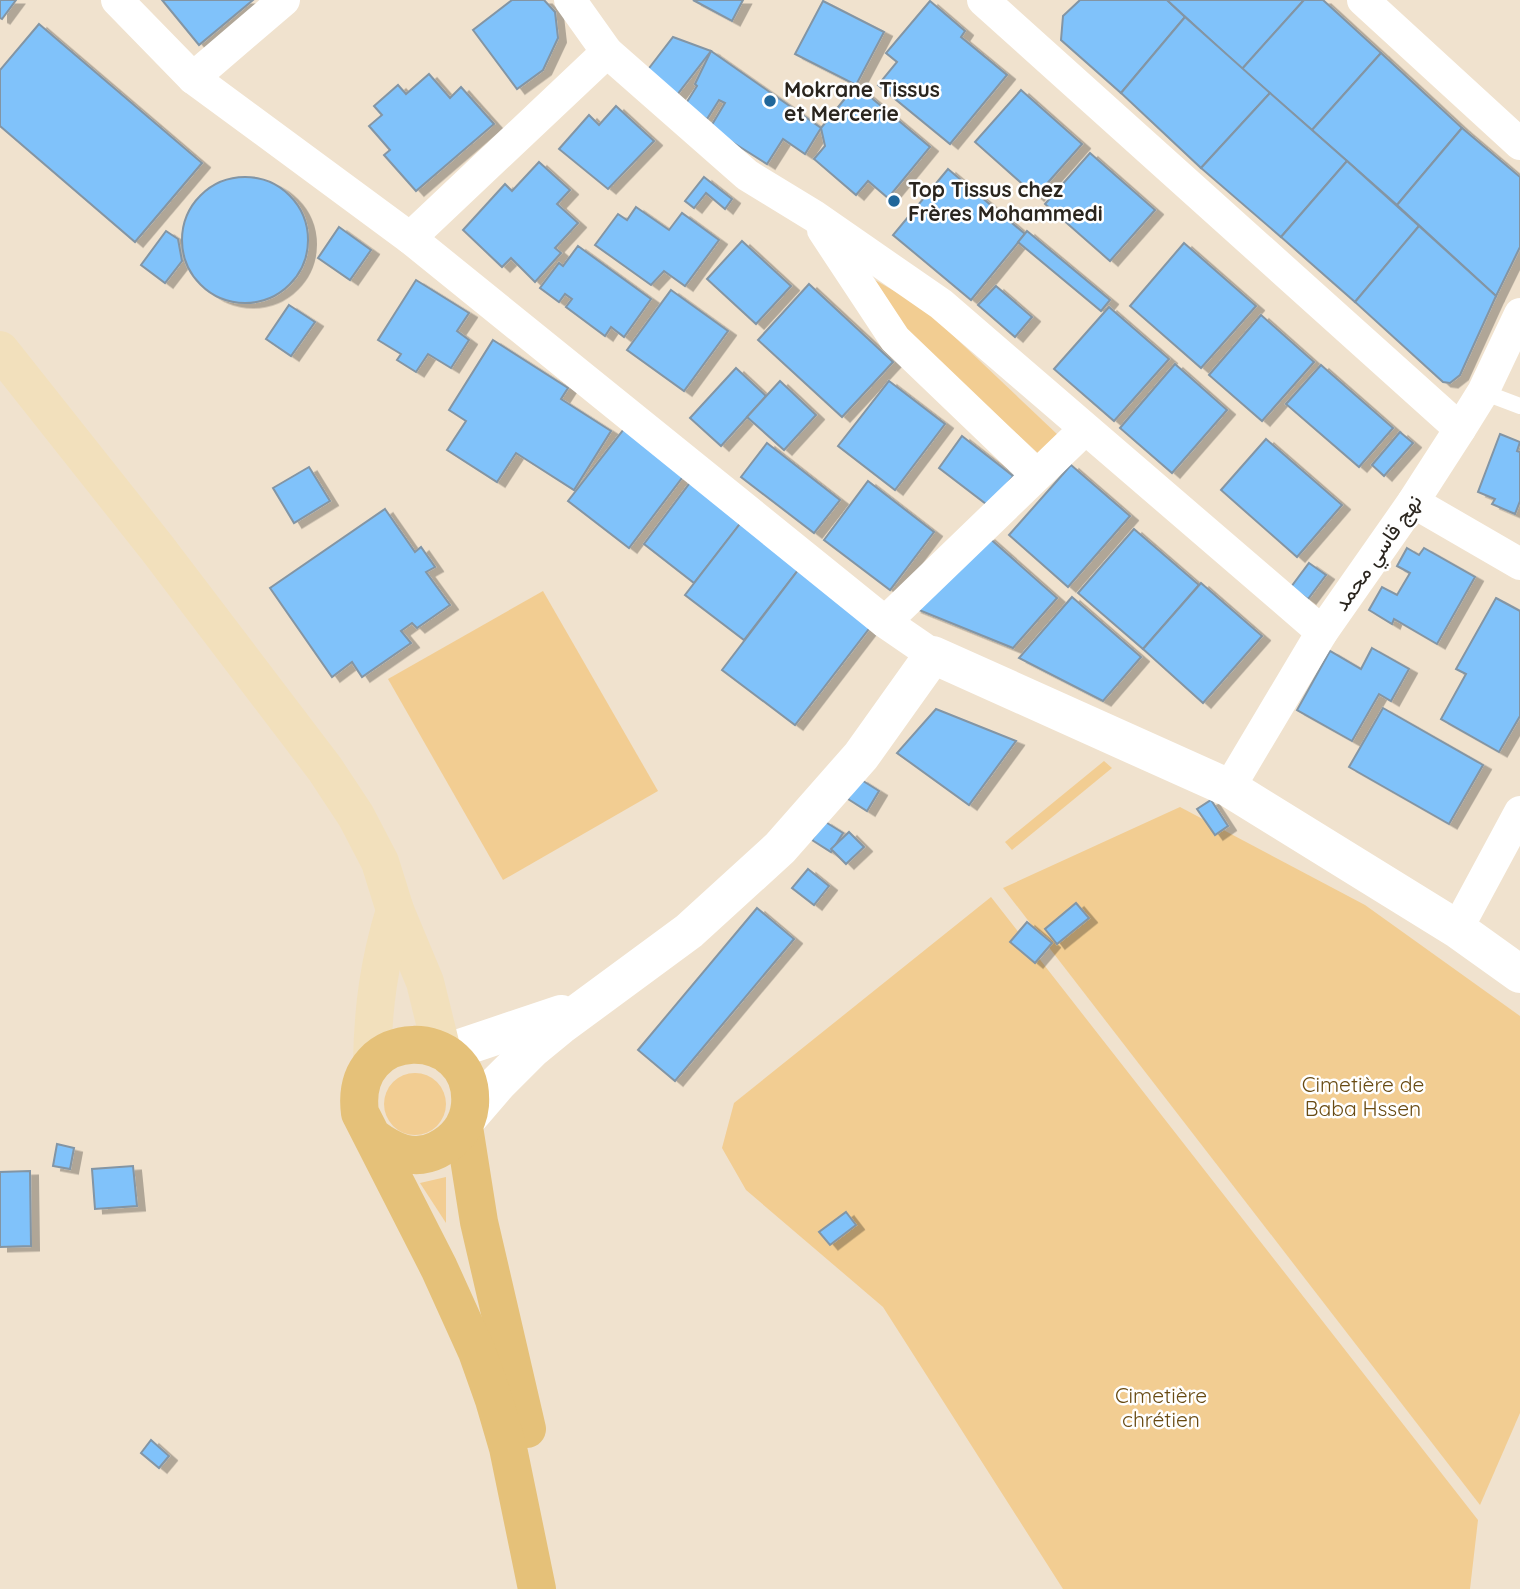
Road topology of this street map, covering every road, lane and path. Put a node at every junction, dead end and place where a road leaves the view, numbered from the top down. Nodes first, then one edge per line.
1 (117, 0) edge
2 (284, 0) edge
3 (570, 0) edge
4 (983, 0) edge
5 (1363, 0) edge
6 (607, 52) junction
7 (193, 78) junction
8 (1520, 144) edge
9 (814, 216) junction
10 (410, 238) junction
11 (1520, 314) edge
12 (0, 350) edge
13 (1483, 391) junction
14 (1520, 406) edge
15 (1084, 429) junction
16 (1460, 429) junction
17 (1037, 475) junction
18 (1413, 502) junction
19 (1520, 564) edge
20 (885, 622) junction
21 (1322, 632) junction
22 (933, 656) junction
23 (1229, 788) junction
24 (1520, 812) edge
25 (395, 910) junction
26 (1457, 929) junction
27 (1520, 974) edge
28 (589, 1004) junction
29 (444, 1052) junction
30 (372, 1062) junction
31 (465, 1123) junction
32 (373, 1137) junction
33 (537, 1589) edge
34 (561, 1589) edge

1 - 7 street
2 - 7 street
3 - 6 street
4 - 16 street
5 - 8 street
6 - 9 street
6 - 10 street
7 - 10 street
9 - 15 street
9 - 17 street
10 - 20 street
11 - 13 street, نهج قاسي محمد
12 - 25 main road
13 - 14 lane
13 - 16 street, نهج قاسي محمد
15 - 17 street
15 - 21 street
16 - 18 street, نهج قاسي محمد
17 - 20 street
18 - 19 street
18 - 21 street, نهج قاسي محمد
20 - 22 street
21 - 23 street, نهج قاسي محمد
22 - 23 street
22 - 28 street
23 - 26 street
24 - 26 street
25 - 29 main road
25 - 30 main road
26 - 27 street
28 - 29 street
28 - 31 street
29 - 30 main road
29 - 31 main road
30 - 32 main road
31 - 32 main road
31 - 34 main road
32 - 33 main road

